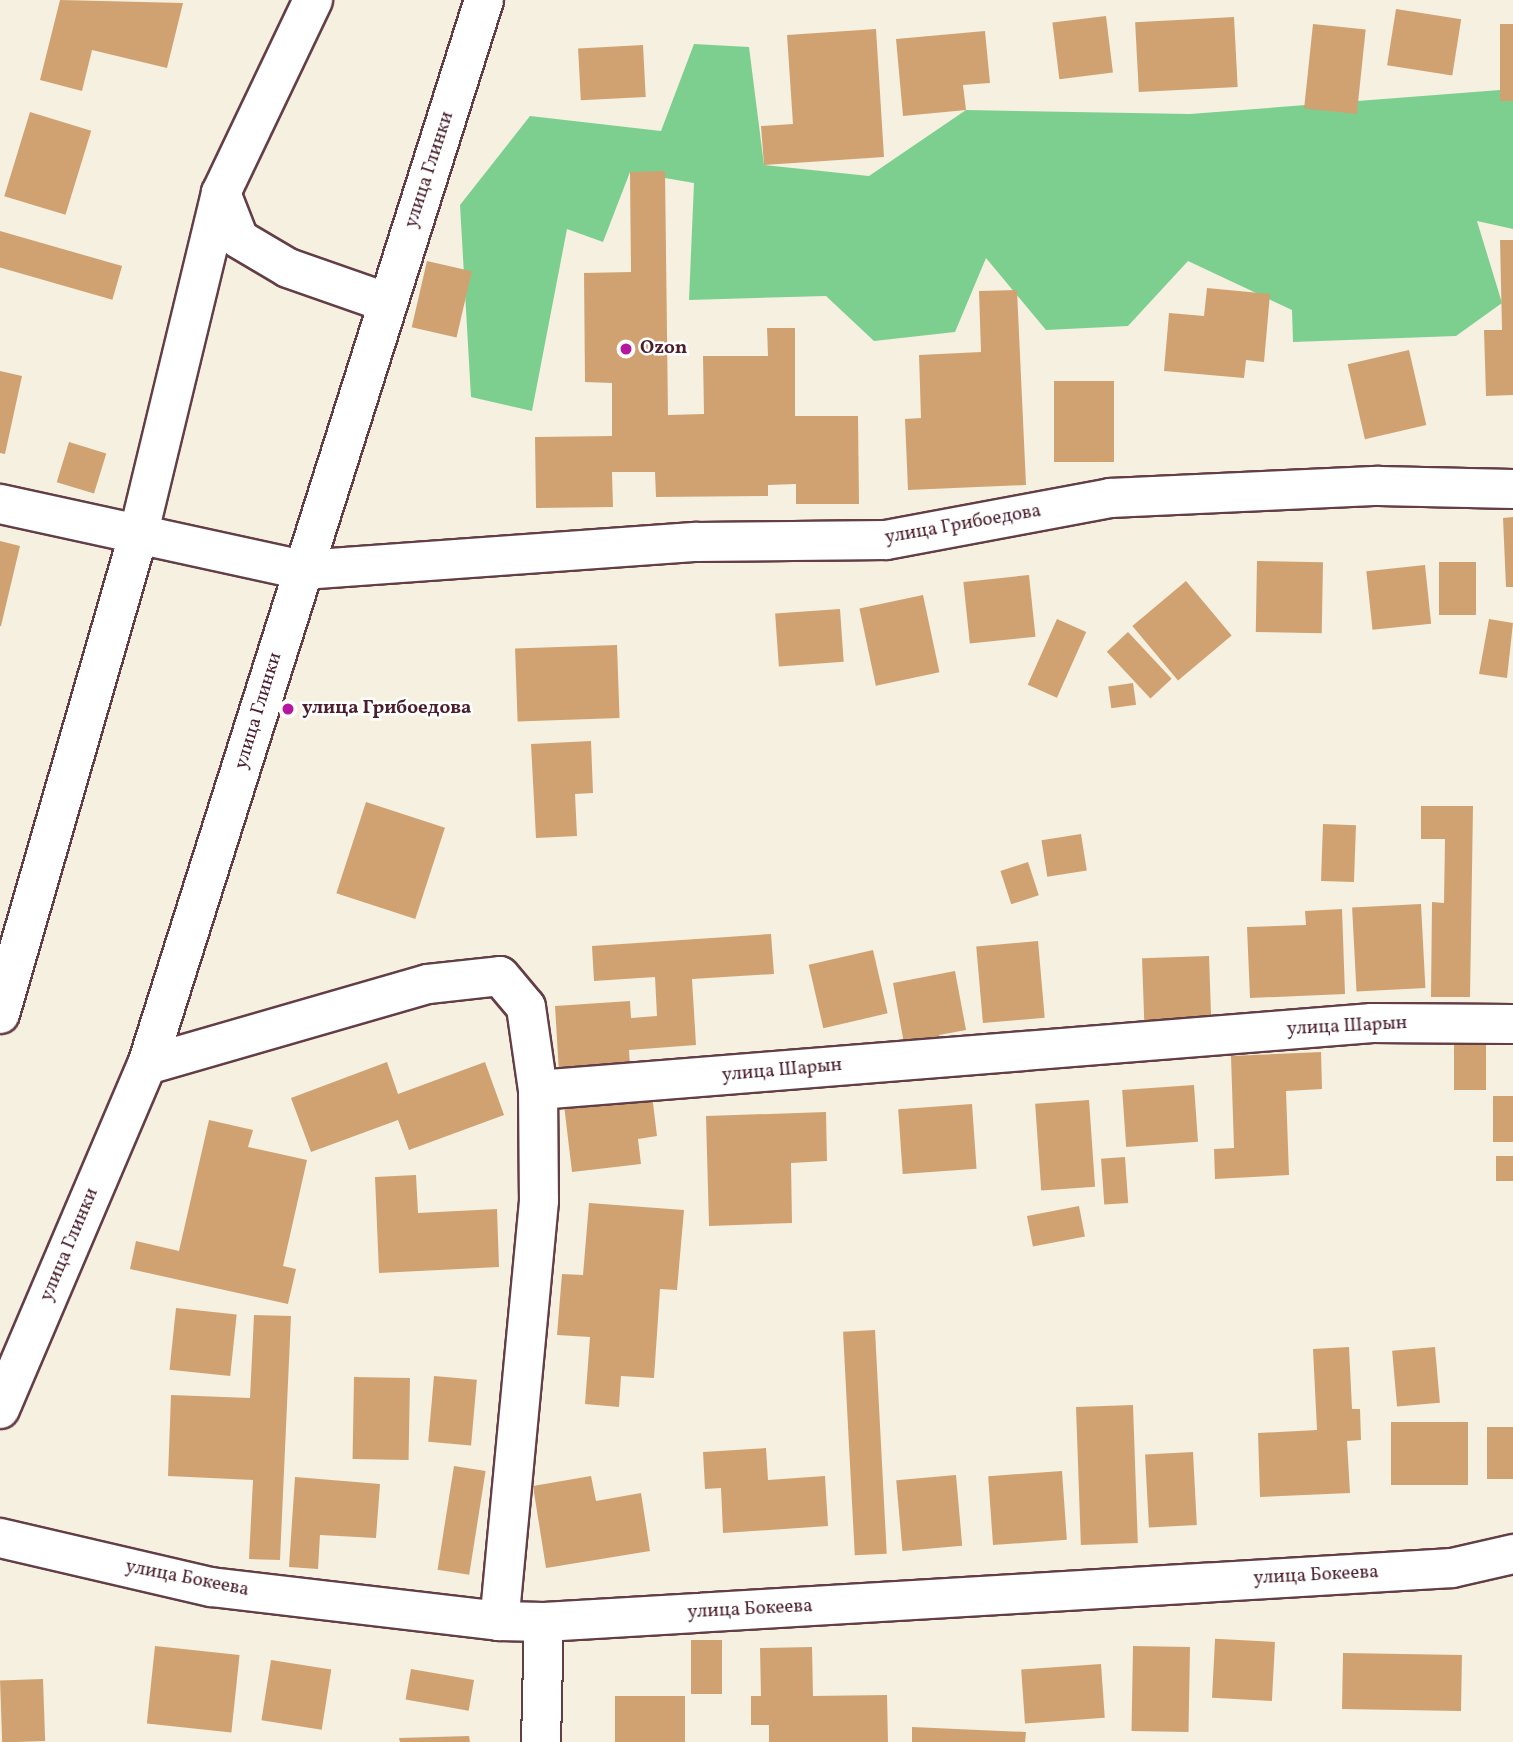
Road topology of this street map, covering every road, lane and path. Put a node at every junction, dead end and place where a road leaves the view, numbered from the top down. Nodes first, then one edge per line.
1 (313, 0) edge
2 (484, 0) edge
3 (221, 193) junction
4 (388, 303) junction
5 (1513, 489) edge
6 (0, 504) edge
7 (138, 536) junction
8 (303, 570) junction
9 (0, 1014) edge
10 (1513, 1024) edge
11 (147, 1065) junction
12 (538, 1090) junction
13 (0, 1409) edge
14 (0, 1538) edge
15 (1510, 1556) edge
16 (499, 1621) junction
17 (544, 1622) junction
18 (541, 1742) edge

1 - 3 street
2 - 4 street, улица Глинки
3 - 4 street
3 - 7 street
4 - 8 street, улица Глинки
5 - 8 street, улица Грибоедова
6 - 7 street, улица Грибоедова
7 - 8 street, улица Грибоедова
7 - 9 street
8 - 11 street, улица Глинки
10 - 12 street, улица Шарын
11 - 12 street
11 - 13 street, улица Глинки
12 - 16 street
14 - 16 street, улица Бокеева
15 - 17 street, улица Бокеева
16 - 17 street, улица Бокеева
17 - 18 street

